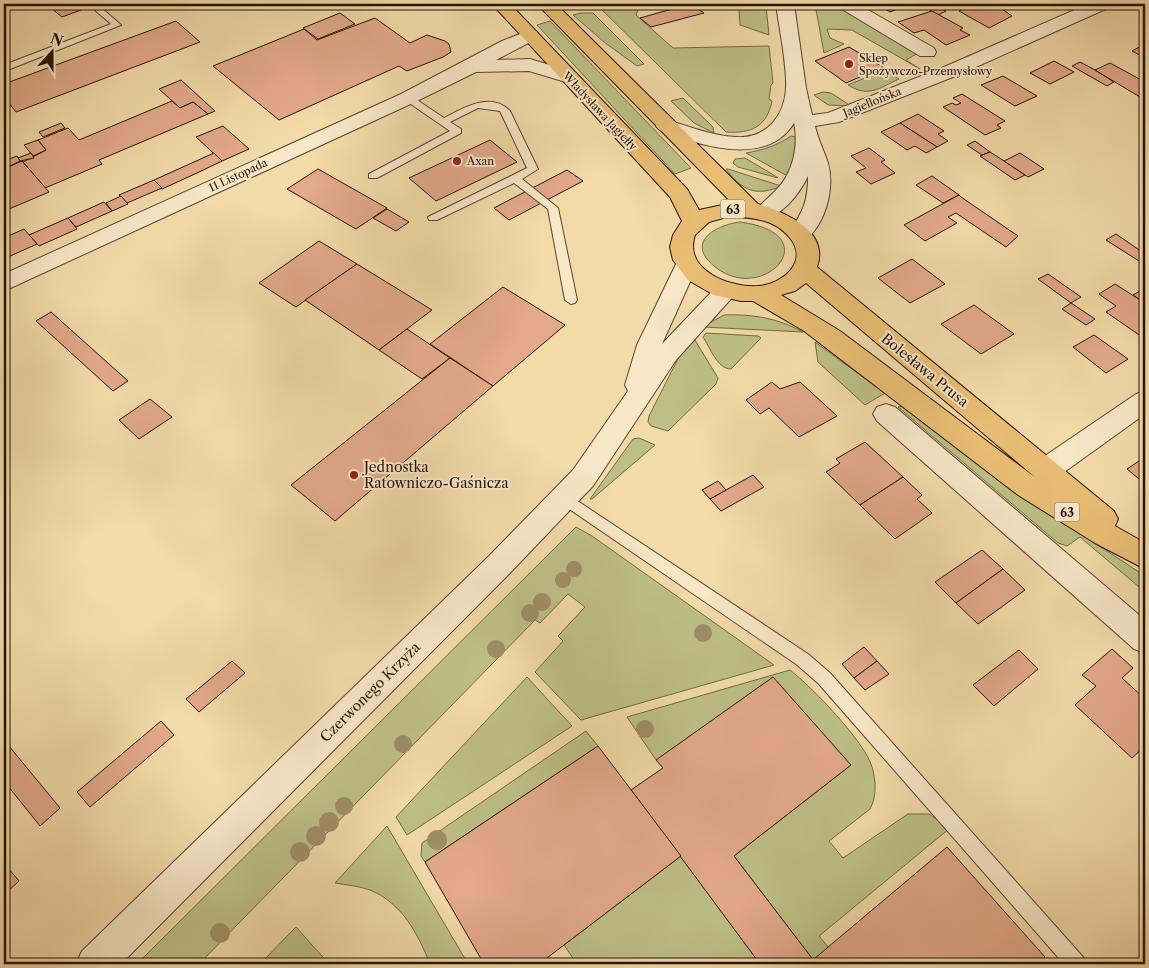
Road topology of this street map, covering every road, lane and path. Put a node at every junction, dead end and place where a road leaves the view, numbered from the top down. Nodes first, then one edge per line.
1 (92, 4) edge
2 (501, 4) edge
3 (546, 4) edge
4 (785, 4) edge
5 (846, 4) edge
6 (1102, 4) edge
7 (530, 35) junction
8 (927, 52) dead end
9 (472, 66) junction
10 (7, 67) dead end
11 (569, 77) junction
12 (796, 88) junction
13 (408, 98) junction
14 (444, 122) junction
15 (666, 126) junction
16 (806, 128) junction
17 (373, 176) dead end
18 (515, 178) junction
19 (758, 211) junction
20 (433, 217) dead end
21 (694, 222) junction
22 (800, 233) junction
23 (687, 264) junction
24 (806, 270) junction
25 (4, 283) edge
26 (727, 290) junction
27 (758, 294) junction
28 (571, 300) dead end
29 (1145, 402) edge
30 (632, 409) junction
31 (886, 414) dead end
32 (993, 462) junction
33 (1046, 470) junction
34 (564, 498) junction
35 (1145, 555) edge
36 (1145, 639) edge
37 (95, 964) edge
38 (1076, 964) edge

1 - 10 lane
2 - 7 main road, Władysława Jagiełły
3 - 15 main road, 63
4 - 12 street
5 - 8 street
6 - 16 street, Jagiellońska
7 - 9 street, 11 Listopada
7 - 11 main road, Władysława Jagiełły
9 - 11 street, 11 Listopada
9 - 13 street, 11 Listopada
11 - 21 main road, Władysława Jagiełły
12 - 15 street
12 - 16 street
13 - 14 lane
13 - 25 street, 11 Listopada
14 - 17 lane
14 - 18 lane
15 - 19 main road, 63
16 - 19 street
16 - 22 street
18 - 20 lane
18 - 28 lane
19 - 21 main road, 63
19 - 22 main road, 63
21 - 23 main road
22 - 24 main road
23 - 26 main road, 63
23 - 30 street, Czerwonego Krzyża
24 - 27 main road, 63
24 - 33 main road, Bolesława Prusa / 63
26 - 27 main road, 63
26 - 30 street, Czerwonego Krzyża
27 - 32 main road, Bolesława Prusa / 63
29 - 33 street
30 - 34 street, Czerwonego Krzyża
31 - 36 street
32 - 33 main road, Bolesława Prusa / 63
32 - 35 main road, Bolesława Prusa / 63
33 - 35 main road, Bolesława Prusa / 63
34 - 37 street, Czerwonego Krzyża
34 - 38 lane

